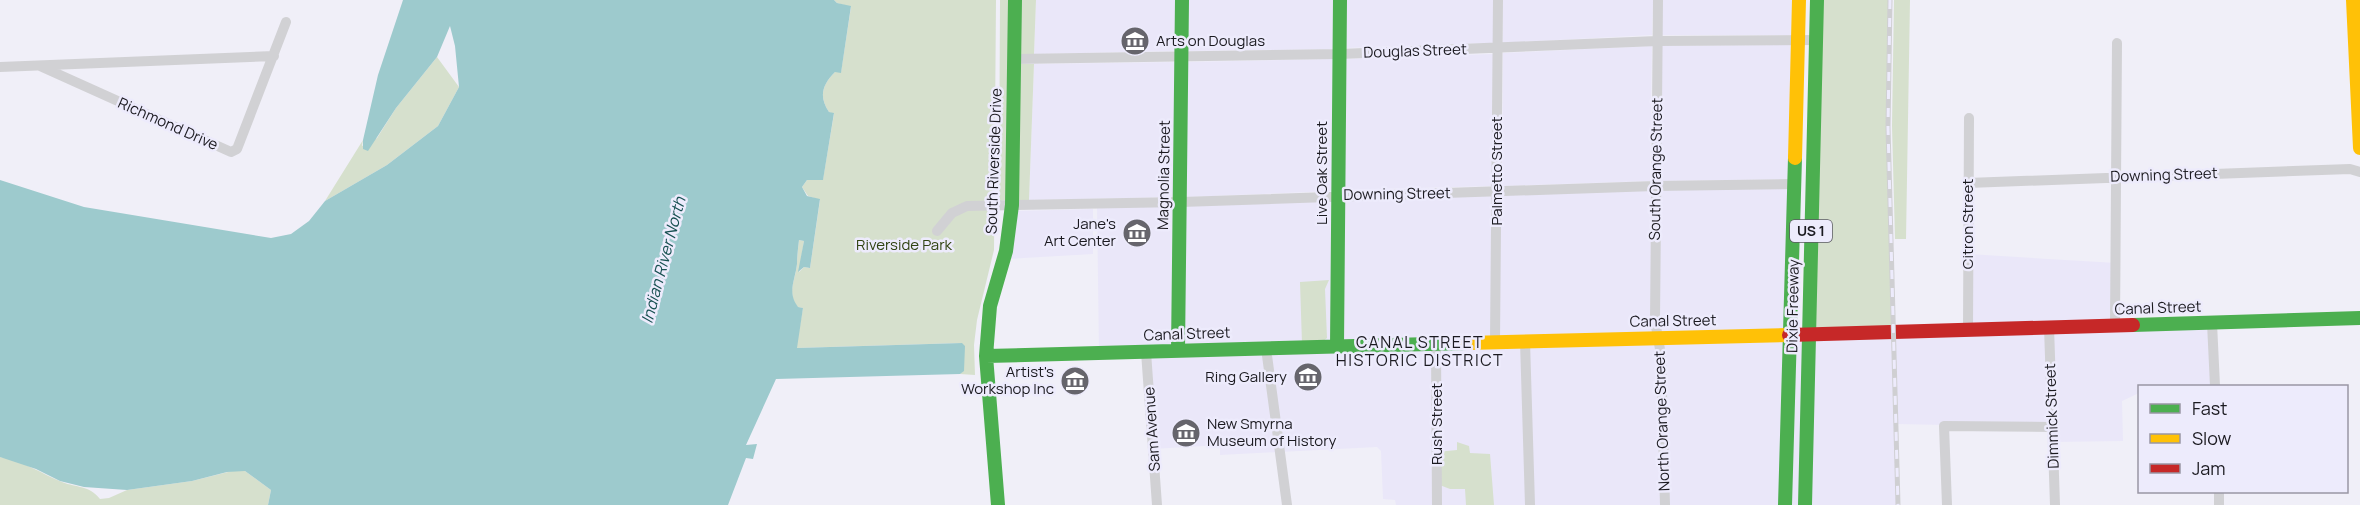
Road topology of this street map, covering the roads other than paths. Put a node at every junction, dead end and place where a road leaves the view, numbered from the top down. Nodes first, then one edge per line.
1 (1015, 0) edge
2 (1182, 0) edge
3 (1340, 0) edge
4 (1498, 0) edge
5 (1658, 0) edge
6 (1799, 0) edge
7 (1817, 0) edge
8 (2353, 0) edge
9 (286, 22) dead end
10 (1657, 40) junction
11 (1799, 40) junction
12 (1817, 40) junction
13 (2117, 43) dead end
14 (1498, 48) junction
15 (1340, 54) junction
16 (274, 56) junction
17 (1182, 57) junction
18 (1013, 59) junction
19 (40, 66) junction
20 (0, 67) edge
21 (1969, 118) dead end
22 (2360, 148) edge
23 (2360, 172) edge
24 (2118, 176) junction
25 (1968, 183) junction
26 (1794, 184) junction
27 (1655, 186) junction
28 (1497, 192) junction
29 (1339, 196) junction
30 (1181, 202) junction
31 (1012, 206) junction
32 (937, 231) dead end
33 (2360, 318) edge
34 (2212, 323) junction
35 (2115, 326) junction
36 (2049, 327) junction
37 (1968, 329) junction
38 (1789, 334) junction
39 (1808, 334) junction
40 (1658, 338) junction
41 (1525, 341) junction
42 (1495, 342) junction
43 (1436, 344) junction
44 (1337, 346) junction
45 (1266, 348) junction
46 (1178, 350) junction
47 (1146, 352) junction
48 (986, 356) junction
49 (2215, 385) edge
50 (2053, 427) junction
51 (1786, 481) junction
52 (998, 505) edge
53 (1157, 505) edge
54 (1287, 505) edge
55 (1437, 505) edge
56 (1530, 505) edge
57 (1665, 505) edge
58 (1785, 505) edge
59 (1793, 505) edge
60 (1804, 505) edge
61 (1947, 505) edge
62 (2055, 505) edge

1 - 18 main road, South Riverside Drive
2 - 17 main road, Magnolia Street
3 - 15 main road, Live Oak Street
4 - 14 street, Palmetto Street
5 - 10 street, South Orange Street
6 - 11 main road, Dixie Freeway / US 1
7 - 12 main road, Dixie Freeway / US 1
8 - 22 main road
9 - 16 street, Richmond Drive
10 - 11 street, Douglas Street
10 - 14 street, Douglas Street
10 - 27 street, South Orange Street
11 - 12 street, Douglas Street
11 - 26 main road, Dixie Freeway / US 1
12 - 39 main road, Dixie Freeway / US 1
13 - 24 street
14 - 15 street, Douglas Street
14 - 28 street, Palmetto Street
15 - 17 street, Douglas Street
15 - 29 main road, Live Oak Street
16 - 19 street, Richmond Drive
16 - 19 street, Richmond Drive
17 - 18 street, Douglas Street
17 - 30 main road, Magnolia Street
18 - 31 main road, South Riverside Drive
19 - 20 street, Richmond Drive
21 - 25 street, Citron Street
23 - 24 street, Downing Street
24 - 25 street, Downing Street
24 - 35 street
25 - 37 street, Citron Street
26 - 27 street, Downing Street
26 - 38 main road, Dixie Freeway / US 1
27 - 28 street, Downing Street
27 - 40 street, South Orange Street
28 - 29 street, Downing Street
28 - 42 street, Palmetto Street
29 - 30 street, Downing Street
29 - 44 main road, Live Oak Street
30 - 31 street, Downing Street
30 - 46 main road, Magnolia Street
31 - 32 street, Downing Street
31 - 48 main road, South Riverside Drive
33 - 34 main road, Canal Street
34 - 35 main road, Canal Street
34 - 49 street
35 - 36 main road, Canal Street
36 - 37 main road, Canal Street
36 - 50 street, Dimmick Street
37 - 39 main road, Canal Street
38 - 39 main road, Canal Street
38 - 40 main road, Canal Street
38 - 51 main road, Dixie Freeway / US 1
39 - 60 main road, Dixie Freeway / US 1
40 - 41 main road, Canal Street
40 - 57 street, North Orange Street
41 - 42 main road, Canal Street
41 - 56 street
42 - 43 main road, Canal Street
43 - 44 main road, Canal Street
43 - 55 street, Rush Street
44 - 45 main road, Canal Street
45 - 46 main road, Canal Street
45 - 54 street
46 - 47 main road, Canal Street
47 - 48 main road, Canal Street
47 - 53 street, Sam Avenue
48 - 52 main road, South Riverside Drive
50 - 61 street
50 - 62 street, Dimmick Street
51 - 58 main road, Dixie Freeway / US 1
51 - 59 main road

